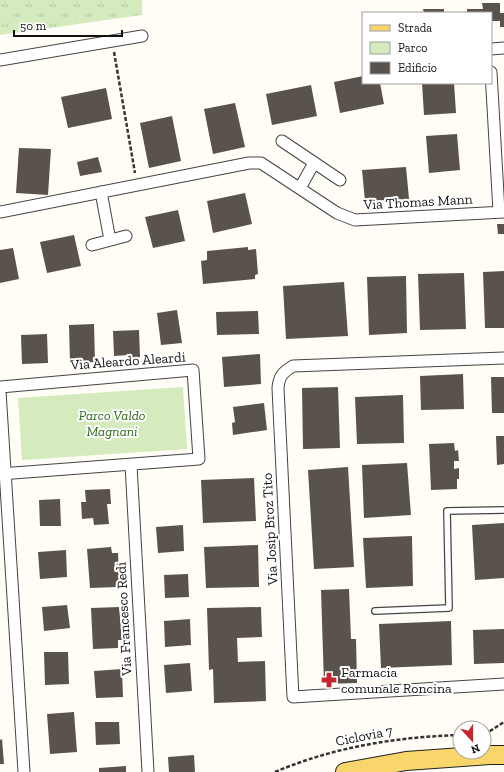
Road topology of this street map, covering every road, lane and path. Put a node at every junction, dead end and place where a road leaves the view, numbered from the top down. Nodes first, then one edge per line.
1 (142, 36) dead end
2 (112, 41) junction
3 (504, 48) edge
4 (492, 50) edge
5 (0, 60) edge
6 (492, 84) edge
7 (282, 141) dead end
8 (314, 163) junction
9 (340, 180) dead end
10 (137, 185) junction
11 (300, 188) junction
12 (101, 192) junction
13 (0, 212) edge
14 (502, 212) edge
15 (126, 236) dead end
16 (110, 240) junction
17 (92, 244) dead end
18 (504, 358) edge
19 (0, 387) edge
20 (0, 391) edge
21 (131, 465) junction
22 (3, 474) edge
23 (504, 510) edge
24 (375, 611) dead end
25 (504, 684) edge
26 (504, 722) edge
27 (492, 731) edge
28 (452, 735) edge
29 (499, 753) edge
30 (24, 772) edge
31 (148, 772) edge
32 (275, 772) edge
33 (346, 772) edge

1 - 2 street
2 - 5 street
2 - 10 path
3 - 4 street
6 - 14 street, Via Thomas Mann
7 - 8 street
8 - 9 street
8 - 11 street
10 - 11 street, Via Thomas Mann
10 - 12 street, Via Thomas Mann
11 - 14 street, Via Thomas Mann
12 - 13 street, Via Thomas Mann
12 - 16 street
15 - 16 street
16 - 17 street
18 - 25 street, Via Josip Broz Tito
19 - 21 street, Via Aleardo Aleardi
20 - 22 street
21 - 22 street, Via Aleardo Aleardi
21 - 31 street, Via Francesco Redi
22 - 30 street
23 - 24 lane
26 - 27 path
28 - 32 path, Ciclovia 7
29 - 33 main road

